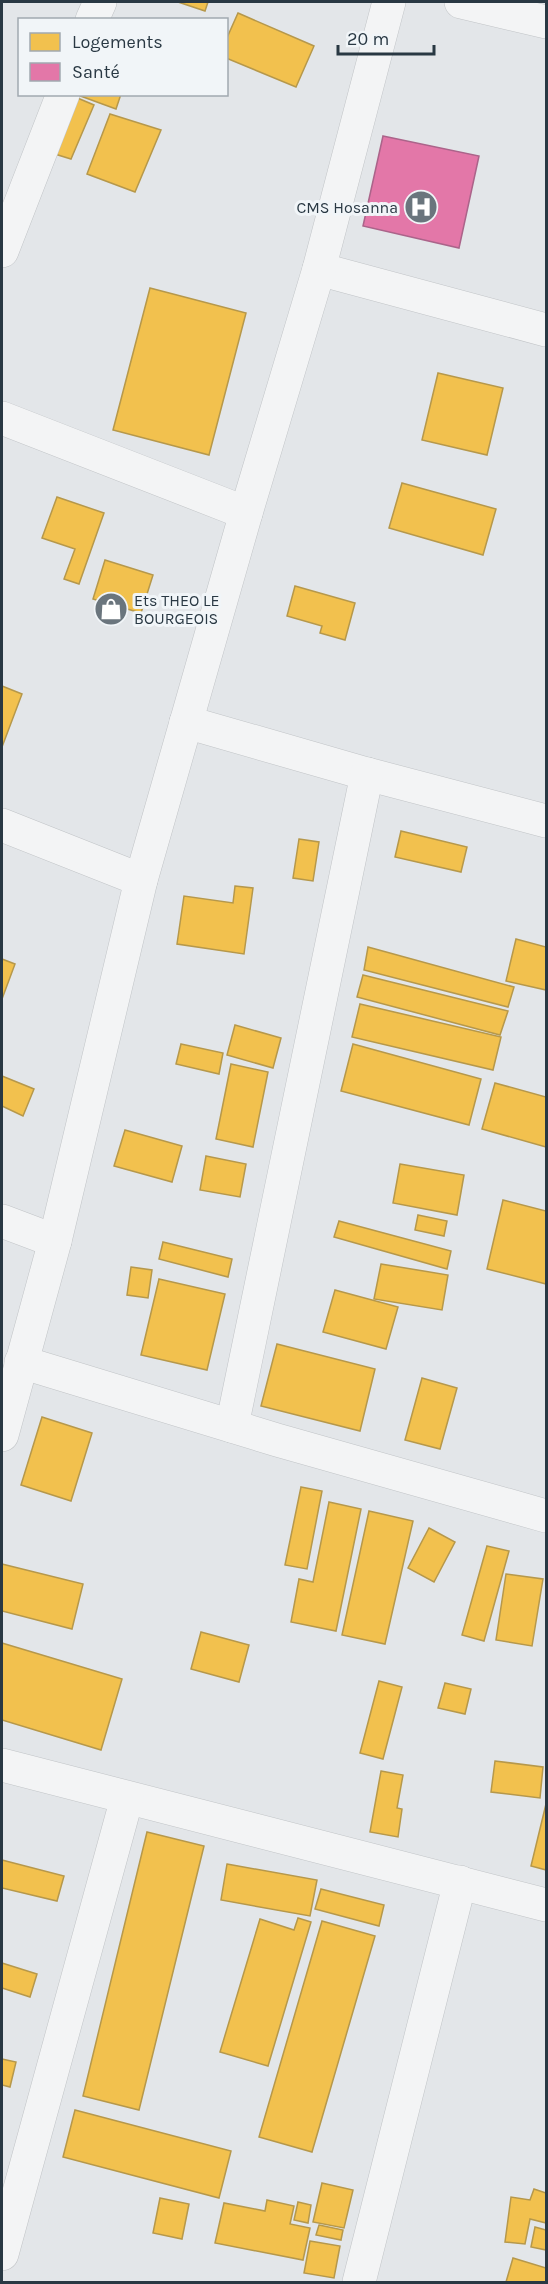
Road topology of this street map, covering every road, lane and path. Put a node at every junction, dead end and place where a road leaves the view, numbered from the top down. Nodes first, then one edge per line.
1 (100, 2) edge
2 (389, 2) edge
3 (461, 2) edge
4 (93, 18) edge
5 (546, 22) edge
6 (62, 96) edge
7 (2, 251) edge
8 (319, 269) junction
9 (546, 330) edge
10 (2, 418) edge
11 (246, 513) junction
12 (186, 722) junction
13 (367, 774) junction
14 (546, 821) edge
15 (2, 825) edge
16 (141, 880) junction
17 (2, 1221) edge
18 (56, 1241) junction
19 (21, 1362) junction
20 (232, 1426) junction
21 (2, 1435) edge
22 (546, 1516) edge
23 (2, 1765) edge
24 (127, 1798) junction
25 (460, 1882) junction
26 (546, 1905) edge
27 (2, 2254) edge
28 (359, 2283) edge

1 - 4 street
2 - 8 street
3 - 5 street
6 - 7 street
8 - 9 street
8 - 11 street
10 - 11 street
11 - 12 street
12 - 13 street
12 - 16 street
13 - 14 street
13 - 20 street
15 - 16 street
16 - 18 street
17 - 18 street
18 - 19 street
19 - 20 street
19 - 21 street
20 - 22 street
23 - 24 street
24 - 25 street
24 - 27 street
25 - 26 street
25 - 28 street

